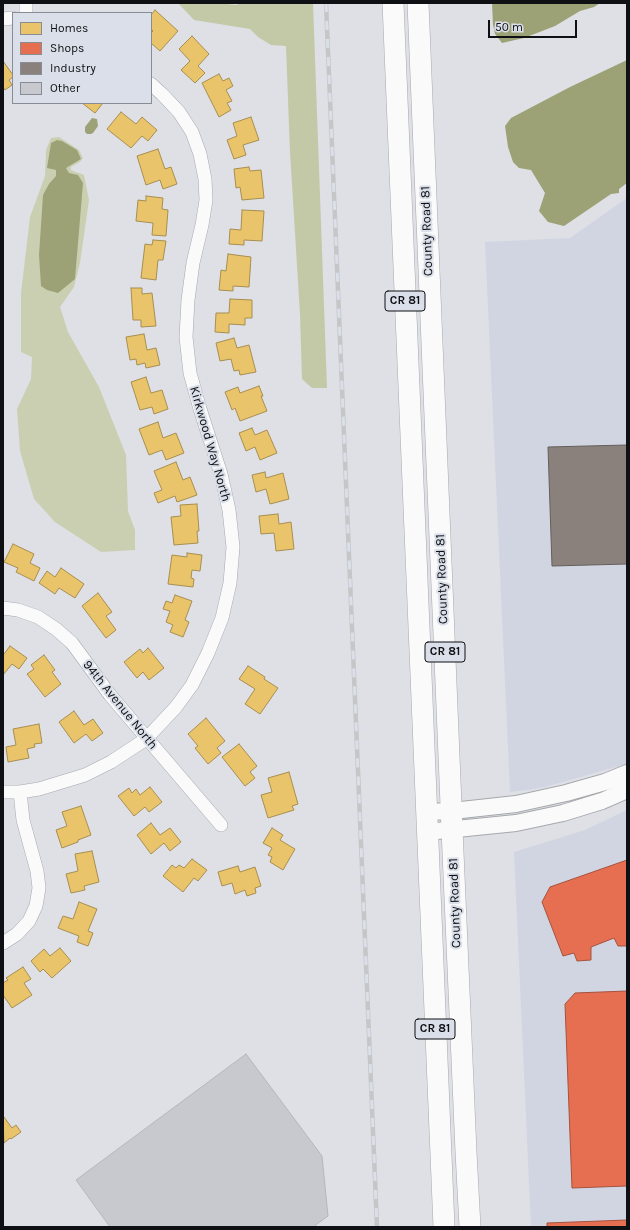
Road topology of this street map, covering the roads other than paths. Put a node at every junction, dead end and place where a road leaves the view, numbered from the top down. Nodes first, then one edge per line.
1 (393, 3) edge
2 (418, 3) edge
3 (152, 85) edge
4 (3, 608) edge
5 (146, 739) junction
6 (627, 773) edge
7 (627, 790) edge
8 (3, 792) edge
9 (20, 792) junction
10 (452, 820) junction
11 (427, 822) junction
12 (221, 825) dead end
13 (3, 943) edge
14 (444, 1227) edge
15 (470, 1227) edge

1 - 11 highway, County Road 81 / CR 81
2 - 10 highway, County Road 81 / CR 81
3 - 5 street, Kirkwood Way North
4 - 5 street, 94th Avenue North
5 - 9 street, Kirkwood Way North
5 - 12 street, 94th Avenue North
6 - 10 street
7 - 10 street
8 - 9 street, Kirkwood Way North
9 - 13 street
10 - 11 street
10 - 15 highway, County Road 81 / CR 81
11 - 14 highway, County Road 81 / CR 81

